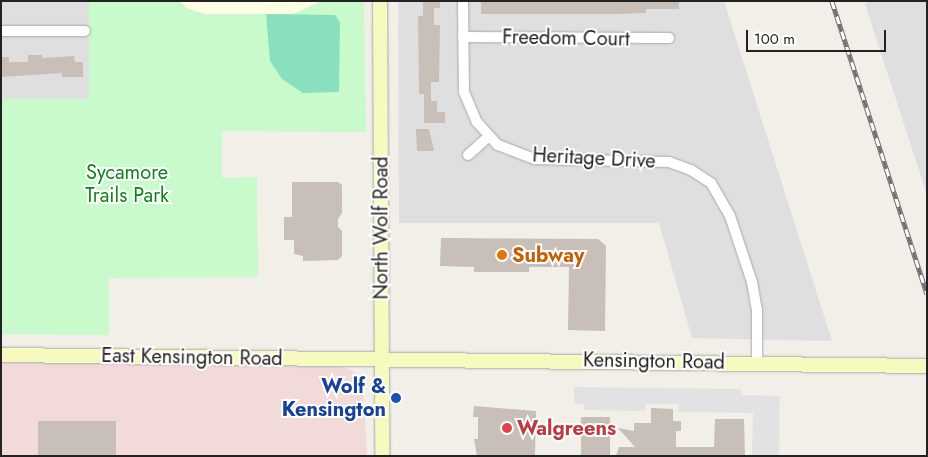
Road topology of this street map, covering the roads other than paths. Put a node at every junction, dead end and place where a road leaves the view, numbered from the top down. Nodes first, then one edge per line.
1 (380, 1) edge
2 (463, 1) edge
3 (1, 31) edge
4 (85, 32) dead end
5 (463, 37) junction
6 (669, 38) dead end
7 (488, 137) junction
8 (468, 155) dead end
9 (708, 166) dead end
10 (702, 176) junction
11 (1, 355) edge
12 (382, 358) junction
13 (757, 362) junction
14 (927, 366) edge
15 (382, 456) edge

1 - 12 main road, North Wolf Road
2 - 5 street, Heritage Drive
3 - 4 street
5 - 6 street, Freedom Court
5 - 7 street, Heritage Drive
7 - 8 street
7 - 10 street, Heritage Drive
9 - 10 street
10 - 13 street, Heritage Drive
11 - 12 main road, East Kensington Road
12 - 13 main road, Kensington Road
12 - 15 main road, North Wolf Road
13 - 14 main road, Kensington Road

